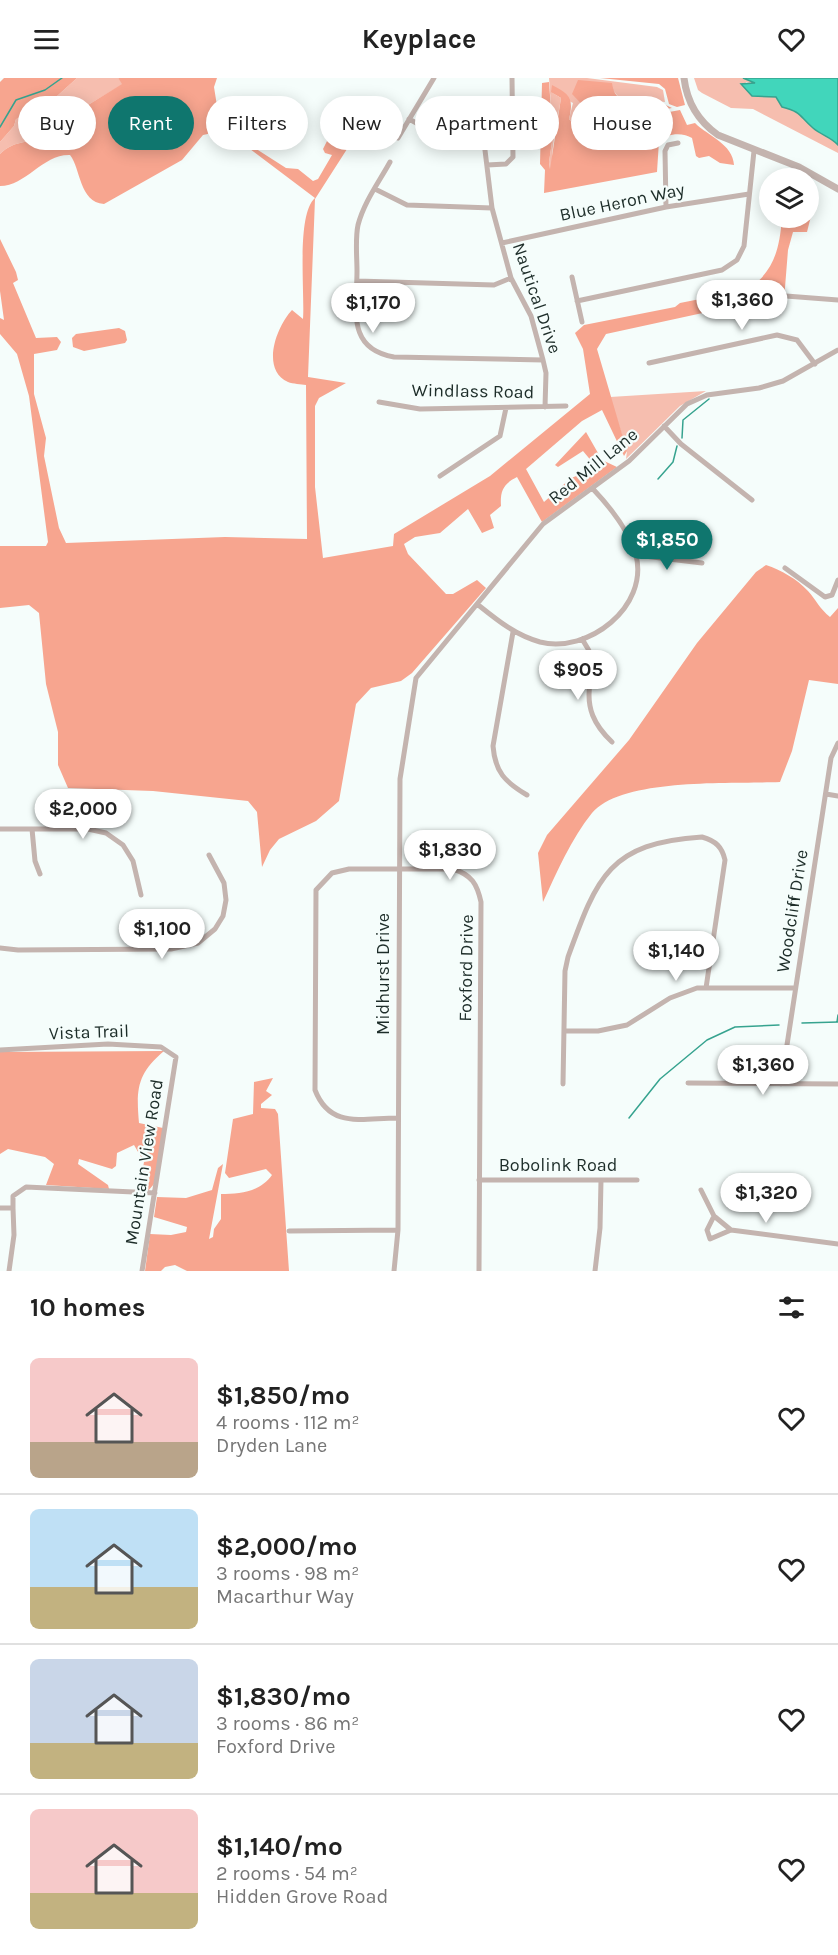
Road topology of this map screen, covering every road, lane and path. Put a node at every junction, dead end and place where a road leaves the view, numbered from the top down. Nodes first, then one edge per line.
1 (434, 78) edge
2 (512, 78) edge
3 (684, 78) edge
4 (409, 119) junction
5 (403, 129) edge
6 (678, 142) dead end
7 (754, 151) junction
8 (390, 162) dead end
9 (487, 165) junction
10 (375, 189) junction
11 (838, 189) edge
12 (749, 194) junction
13 (666, 207) junction
14 (492, 208) junction
15 (502, 243) junction
16 (572, 277) dead end
17 (511, 278) junction
18 (357, 281) junction
19 (786, 296) dead end
20 (838, 300) edge
21 (578, 302) junction
22 (582, 322) dead end
23 (838, 350) edge
24 (543, 360) junction
25 (650, 363) dead end
26 (815, 364) junction
27 (379, 402) dead end
28 (566, 406) dead end
29 (545, 407) junction
30 (506, 408) junction
31 (664, 426) junction
32 (440, 476) dead end
33 (593, 489) junction
34 (752, 500) dead end
35 (636, 555) junction
36 (702, 563) dead end
37 (785, 568) dead end
38 (838, 580) edge
39 (477, 604) junction
40 (513, 632) junction
41 (582, 639) junction
42 (416, 678) joint
43 (612, 742) dead end
44 (838, 743) edge
45 (826, 794) junction
46 (527, 795) dead end
47 (838, 796) edge
48 (0, 829) edge
49 (32, 829) junction
50 (209, 855) dead end
51 (399, 869) junction
52 (40, 874) dead end
53 (141, 895) dead end
54 (0, 948) edge
55 (706, 988) junction
56 (795, 988) junction
57 (565, 1031) junction
58 (0, 1050) edge
59 (176, 1058) joint
60 (688, 1083) dead end
61 (563, 1084) dead end
62 (781, 1084) junction
63 (838, 1084) edge
64 (397, 1118) junction
65 (479, 1180) junction
66 (601, 1180) junction
67 (637, 1180) dead end
68 (701, 1190) dead end
69 (155, 1193) junction
70 (0, 1208) edge
71 (13, 1208) junction
72 (714, 1216) junction
73 (398, 1230) junction
74 (731, 1230) junction
75 (288, 1231) dead end
76 (838, 1244) edge
77 (9, 1271) edge
78 (142, 1271) edge
79 (394, 1271) edge
80 (479, 1271) edge
81 (595, 1271) edge

1 - 4 street
2 - 9 street
3 - 7 street
4 - 5 street
4 - 9 street, Nautical Drive
6 - 13 street
7 - 11 street
7 - 12 street
8 - 10 street
9 - 14 street, Nautical Drive
10 - 14 street
10 - 18 street
12 - 13 street, Blue Heron Way
12 - 21 street
13 - 15 street, Blue Heron Way
14 - 15 street, Nautical Drive
15 - 17 street, Nautical Drive
16 - 21 street
17 - 18 street
17 - 24 street, Nautical Drive
18 - 24 street
19 - 20 street
21 - 22 street
23 - 26 street, Red Mill Lane
24 - 29 street, Nautical Drive
25 - 26 street
26 - 31 street, Red Mill Lane
27 - 30 street, Windlass Road
28 - 29 street, Windlass Road
29 - 30 street, Windlass Road
30 - 32 street
31 - 33 street, Red Mill Lane
31 - 34 street
33 - 35 street
33 - 39 street, Red Mill Lane
35 - 36 street
35 - 41 street
37 - 38 street
39 - 40 street
39 - 42 street, Red Mill Lane
40 - 41 street
40 - 46 street
41 - 43 street
42 - 51 street, Midhurst Drive
44 - 45 street, Woodcliff Drive
45 - 47 street
45 - 56 street, Woodcliff Drive
48 - 49 street
49 - 52 street
49 - 53 street
50 - 54 street
51 - 64 street, Midhurst Drive
51 - 64 street, Foxford Drive
51 - 65 street, Foxford Drive
55 - 56 street
55 - 57 street
55 - 57 street
56 - 62 street, Woodcliff Drive
57 - 61 street
58 - 59 street, Vista Trail
59 - 69 street, Mountain View Road
60 - 62 street
62 - 63 street
64 - 73 street, Midhurst Drive
65 - 66 street, Bobolink Road
65 - 80 street, Foxford Drive
66 - 67 street, Bobolink Road
66 - 81 street
68 - 72 street
69 - 71 street
69 - 78 street, Mountain View Road
70 - 71 street
71 - 77 street
72 - 74 street
72 - 74 street
73 - 75 street
73 - 79 street, Midhurst Drive
74 - 76 street

